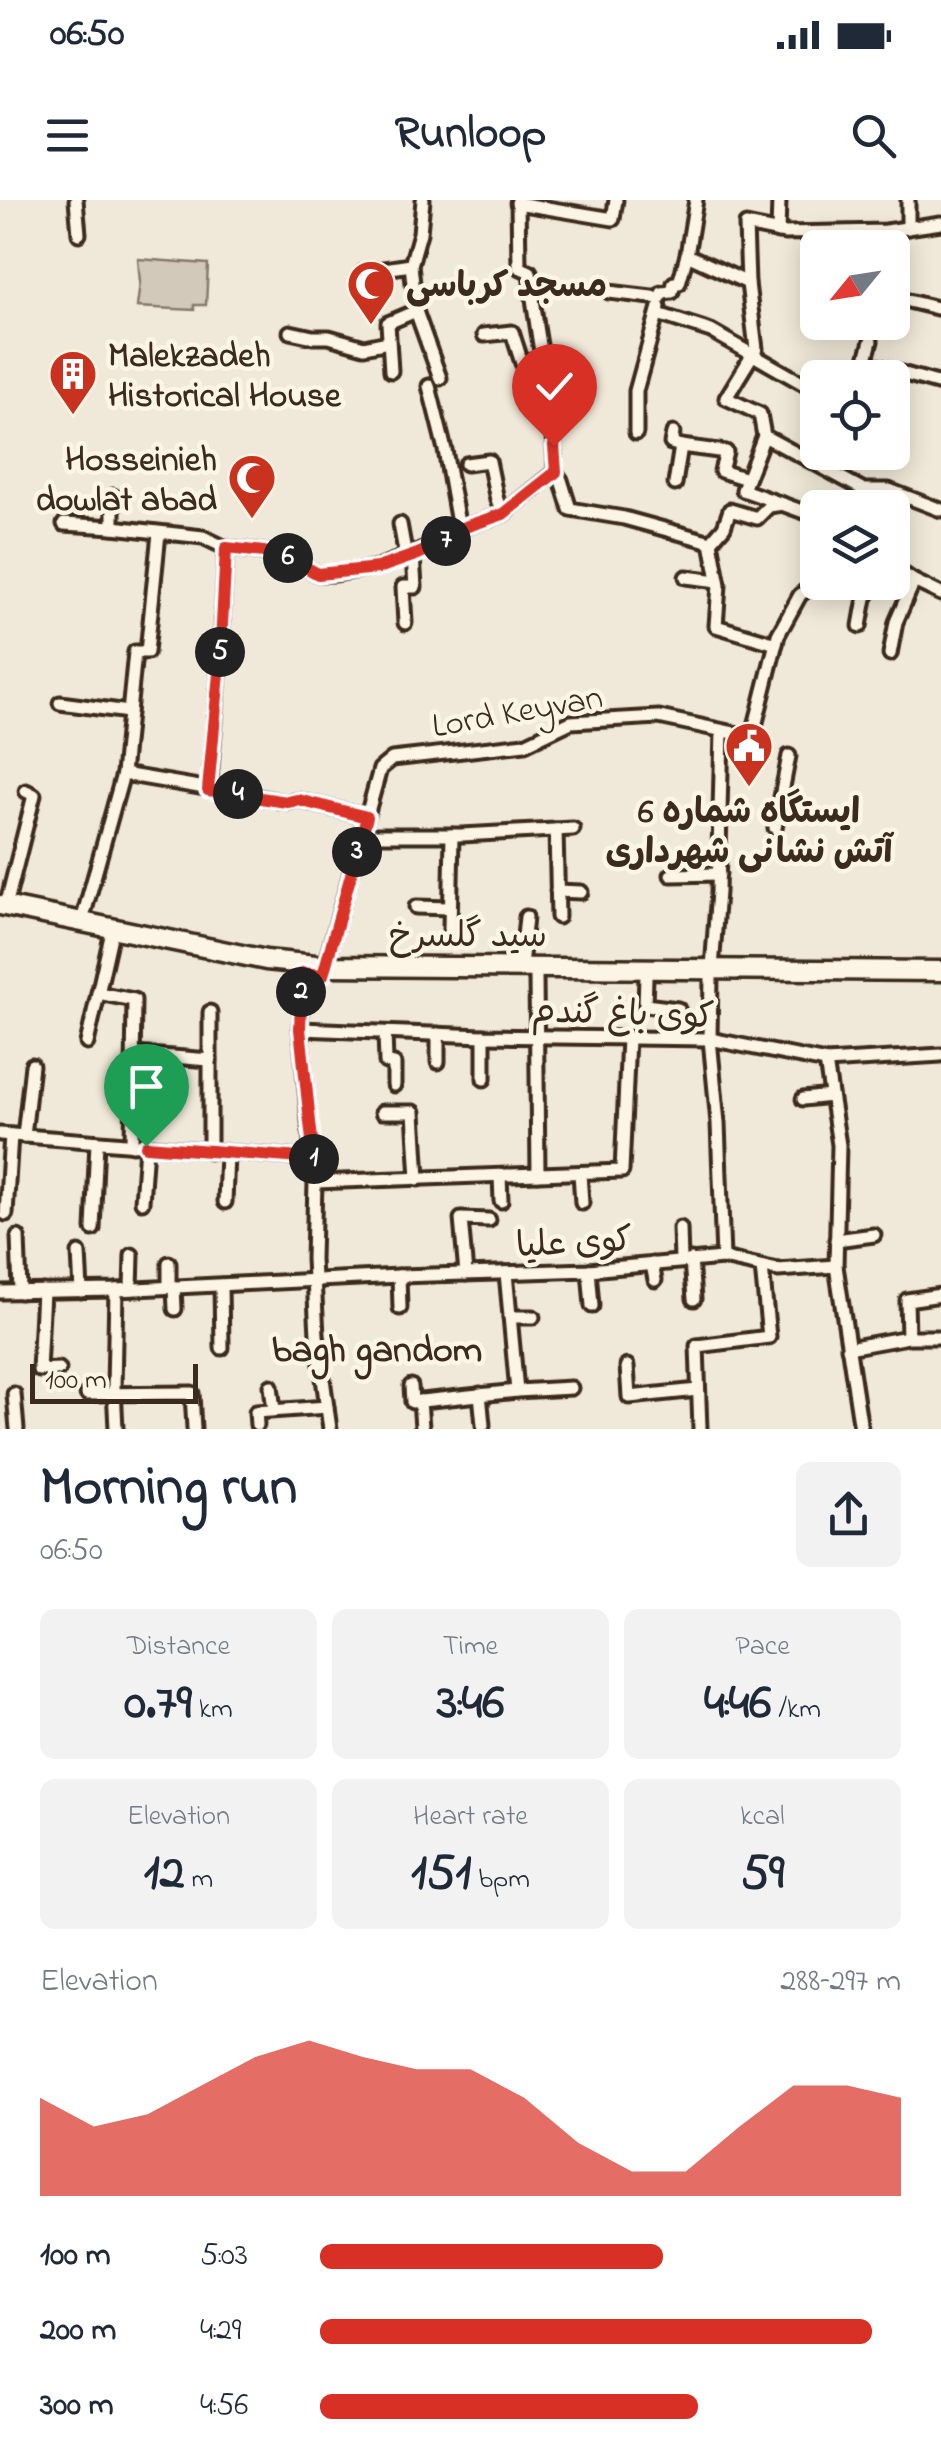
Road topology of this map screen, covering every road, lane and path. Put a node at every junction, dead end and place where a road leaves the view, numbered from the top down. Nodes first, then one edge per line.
1 (76, 200) edge
2 (423, 200) edge
3 (616, 200) edge
4 (696, 200) edge
5 (780, 200) edge
6 (908, 200) edge
7 (518, 202) edge
8 (941, 223) edge
9 (908, 228) junction
10 (778, 232) junction
11 (79, 234) dead end
12 (687, 255) junction
13 (410, 265) junction
14 (364, 272) dead end
15 (748, 283) junction
16 (607, 289) dead end
17 (660, 298) junction
18 (910, 302) edge
19 (416, 310) junction
20 (941, 310) edge
21 (658, 314) junction
22 (290, 332) dead end
23 (484, 336) dead end
24 (872, 341) dead end
25 (388, 342) junction
26 (754, 355) junction
27 (543, 360) junction
28 (390, 371) dead end
29 (800, 382) edge
30 (941, 384) edge
31 (636, 433) dead end
32 (672, 434) dead end
33 (764, 436) junction
34 (681, 446) junction
35 (456, 465) junction
36 (556, 472) junction
37 (747, 479) junction
38 (675, 484) dead end
39 (864, 490) edge
40 (113, 496) dead end
41 (910, 498) edge
42 (783, 504) junction
43 (800, 510) edge
44 (941, 510) edge
45 (503, 514) junction
46 (64, 524) dead end
47 (400, 524) dead end
48 (113, 526) junction
49 (459, 529) junction
50 (158, 533) junction
51 (711, 542) junction
52 (226, 548) junction
53 (409, 556) junction
54 (686, 577) dead end
55 (910, 579) edge
56 (718, 581) junction
57 (914, 582) junction
58 (940, 591) edge
59 (800, 595) edge
60 (866, 600) edge
61 (404, 622) dead end
62 (860, 626) dead end
63 (776, 644) junction
64 (890, 654) dead end
65 (60, 703) dead end
66 (129, 712) junction
67 (722, 730) junction
68 (789, 756) dead end
69 (123, 774) junction
70 (208, 790) junction
71 (26, 791) dead end
72 (367, 817) junction
73 (775, 828) dead end
74 (572, 829) dead end
75 (556, 830) junction
76 (362, 836) junction
77 (452, 836) junction
78 (719, 874) junction
79 (671, 875) dead end
80 (557, 890) junction
81 (581, 892) dead end
82 (416, 907) dead end
83 (2, 908) edge
84 (450, 908) junction
85 (526, 917) dead end
86 (558, 917) dead end
87 (82, 921) junction
88 (450, 929) dead end
89 (111, 936) junction
90 (302, 969) junction
91 (324, 971) junction
92 (528, 971) junction
93 (712, 972) junction
94 (941, 972) edge
95 (854, 974) junction
96 (646, 976) junction
97 (941, 980) edge
98 (98, 994) junction
99 (678, 1008) dead end
100 (210, 1012) dead end
101 (300, 1029) junction
102 (385, 1033) junction
103 (438, 1034) junction
104 (484, 1036) junction
105 (536, 1037) junction
106 (628, 1038) junction
107 (710, 1038) junction
108 (87, 1043) dead end
109 (135, 1054) junction
110 (941, 1054) edge
111 (210, 1060) junction
112 (438, 1062) dead end
113 (826, 1062) junction
114 (32, 1064) dead end
115 (484, 1078) dead end
116 (394, 1085) dead end
117 (831, 1096) junction
118 (803, 1098) dead end
119 (382, 1112) dead end
120 (12, 1135) edge
121 (98, 1142) junction
122 (132, 1146) junction
123 (146, 1146) junction
124 (210, 1152) junction
125 (227, 1154) junction
126 (314, 1159) junction
127 (580, 1173) junction
128 (538, 1174) junction
129 (500, 1176) junction
130 (418, 1179) junction
131 (316, 1182) junction
132 (502, 1201) dead end
133 (142, 1202) dead end
134 (225, 1202) dead end
135 (582, 1203) dead end
136 (6, 1214) dead end
137 (489, 1220) dead end
138 (680, 1228) dead end
139 (94, 1229) dead end
140 (874, 1235) dead end
141 (18, 1236) dead end
142 (836, 1240) junction
143 (80, 1253) dead end
144 (132, 1256) dead end
145 (722, 1258) junction
146 (686, 1261) junction
147 (169, 1263) dead end
148 (652, 1264) junction
149 (836, 1266) junction
150 (762, 1267) junction
151 (589, 1270) junction
152 (506, 1272) junction
153 (466, 1274) junction
154 (399, 1276) junction
155 (654, 1280) dead end
156 (314, 1281) junction
157 (221, 1285) junction
158 (172, 1287) junction
159 (131, 1289) junction
160 (81, 1290) junction
161 (116, 1290) junction
162 (0, 1292) edge
163 (20, 1292) junction
164 (43, 1292) junction
165 (941, 1295) edge
166 (694, 1299) dead end
167 (592, 1306) dead end
168 (400, 1308) dead end
169 (175, 1310) dead end
170 (534, 1316) dead end
171 (510, 1317) junction
172 (908, 1337) junction
173 (941, 1337) edge
174 (222, 1348) dead end
175 (848, 1348) junction
176 (627, 1366) dead end
177 (59, 1369) dead end
178 (272, 1386) dead end
179 (411, 1386) dead end
180 (571, 1388) dead end
181 (517, 1390) junction
182 (698, 1390) junction
183 (14, 1394) dead end
184 (87, 1394) dead end
185 (114, 1394) junction
186 (480, 1394) junction
187 (420, 1401) junction
188 (327, 1406) junction
189 (274, 1410) junction
190 (257, 1425) dead end
191 (482, 1425) dead end
192 (422, 1427) edge
193 (0, 1428) edge
194 (17, 1428) edge
195 (116, 1429) edge
196 (194, 1429) edge
197 (330, 1429) edge
198 (700, 1429) edge
199 (861, 1429) edge

1 - 11 street
2 - 13 street
3 - 7 street
4 - 12 street
5 - 10 street
6 - 9 street
7 - 27 street
8 - 9 street
9 - 10 street
10 - 15 street
12 - 15 street
12 - 17 street
13 - 14 street
13 - 19 street
15 - 26 street
16 - 17 street
17 - 21 street
18 - 20 street
19 - 25 street
19 - 35 street
21 - 26 street
21 - 31 street
22 - 25 street
23 - 27 street
24 - 30 street
25 - 28 street
26 - 29 street
26 - 33 street
27 - 36 street
32 - 34 street
33 - 37 street
33 - 39 street
34 - 37 street
34 - 38 street
35 - 45 street
35 - 49 street
36 - 45 street
36 - 51 street
37 - 42 street
40 - 48 street
41 - 44 street
42 - 43 street
42 - 51 street
45 - 49 street
46 - 48 street
47 - 53 street
48 - 50 street
49 - 53 street
50 - 52 street
50 - 66 street
51 - 56 street
52 - 53 street
52 - 70 street
53 - 61 street
54 - 56 street
55 - 57 street
56 - 63 street
57 - 58 street
57 - 64 street
59 - 63 street, Lord Keyvan
60 - 62 street
63 - 67 street, Lord Keyvan
65 - 66 street
66 - 69 street
67 - 72 street, Lord Keyvan
67 - 78 street
68 - 73 street
69 - 70 street
69 - 87 street
70 - 72 street
71 - 83 street
72 - 76 street, Lord Keyvan
74 - 75 street
75 - 77 street
75 - 80 street
76 - 77 street
76 - 91 street, Lord Keyvan
77 - 84 street
78 - 79 street
78 - 93 street
80 - 81 street
80 - 86 street
82 - 84 street
83 - 87 main road, سید گلسرخ
83 - 89 main road, سید گلسرخ
84 - 88 street
85 - 92 street
87 - 90 main road, سید گلسرخ
89 - 90 main road, سید گلسرخ
89 - 98 street
90 - 91 main road, سید گلسرخ
90 - 101 street
91 - 92 main road, سید گلسرخ
92 - 93 main road, سید گلسرخ
92 - 96 main road, سید گلسرخ
92 - 105 street
93 - 95 main road, سید گلسرخ
93 - 96 main road, سید گلسرخ
93 - 107 street
94 - 95 main road, سید گلسرخ
95 - 97 main road, سید گلسرخ
96 - 99 street
98 - 108 street
98 - 109 street
100 - 111 street
101 - 102 street, کوی باغ گندم
101 - 126 street
102 - 103 street, کوی باغ گندم
102 - 116 street
103 - 104 street, کوی باغ گندم
103 - 112 street
104 - 105 street, کوی باغ گندم
104 - 115 street
105 - 106 street, کوی باغ گندم
105 - 128 street
106 - 107 street, کوی باغ گندم
106 - 127 street
107 - 113 street, کوی باغ گندم
107 - 145 street
109 - 111 street
109 - 122 street
110 - 113 street, کوی باغ گندم
111 - 124 street
113 - 117 street
114 - 120 street
117 - 118 street
117 - 142 street
119 - 130 street
120 - 121 street
120 - 136 street
121 - 122 street
121 - 139 street
122 - 123 street
123 - 124 street
123 - 133 street
124 - 125 street
125 - 126 street
125 - 134 street
126 - 131 street
127 - 128 street
127 - 135 street
128 - 129 street
129 - 130 street
129 - 132 street
130 - 131 street
131 - 156 street
137 - 153 street
138 - 146 street
140 - 142 street
141 - 163 street
142 - 149 street
143 - 160 street
144 - 159 street
145 - 146 street, کوی علیا
145 - 150 street, کوی علیا
146 - 148 street, کوی علیا
146 - 166 street
147 - 158 street
148 - 151 street, کوی علیا
148 - 155 street
149 - 150 street, کوی علیا
149 - 175 street
150 - 182 street
151 - 152 street, کوی علیا
151 - 167 street
152 - 153 street, کوی علیا
152 - 171 street
153 - 154 street, کوی علیا
154 - 156 street, کوی علیا
154 - 168 street
156 - 157 street, کوی علیا
156 - 188 street
157 - 158 street, کوی علیا
157 - 174 street
158 - 159 street, کوی علیا
158 - 169 street
159 - 161 street, کوی علیا
160 - 161 street, کوی علیا
160 - 164 street, کوی علیا
161 - 185 street
162 - 163 street, کوی علیا
163 - 164 street, کوی علیا
164 - 177 street
165 - 172 street
170 - 171 street
171 - 181 street
172 - 173 street
172 - 175 street
175 - 199 street
176 - 182 street
178 - 189 street
179 - 187 street
180 - 181 street
181 - 186 street
182 - 198 street
183 - 194 street
184 - 185 street
185 - 195 street
185 - 196 street
186 - 187 street
186 - 191 street
187 - 192 street
188 - 189 street
188 - 197 street
189 - 190 street
193 - 194 street

